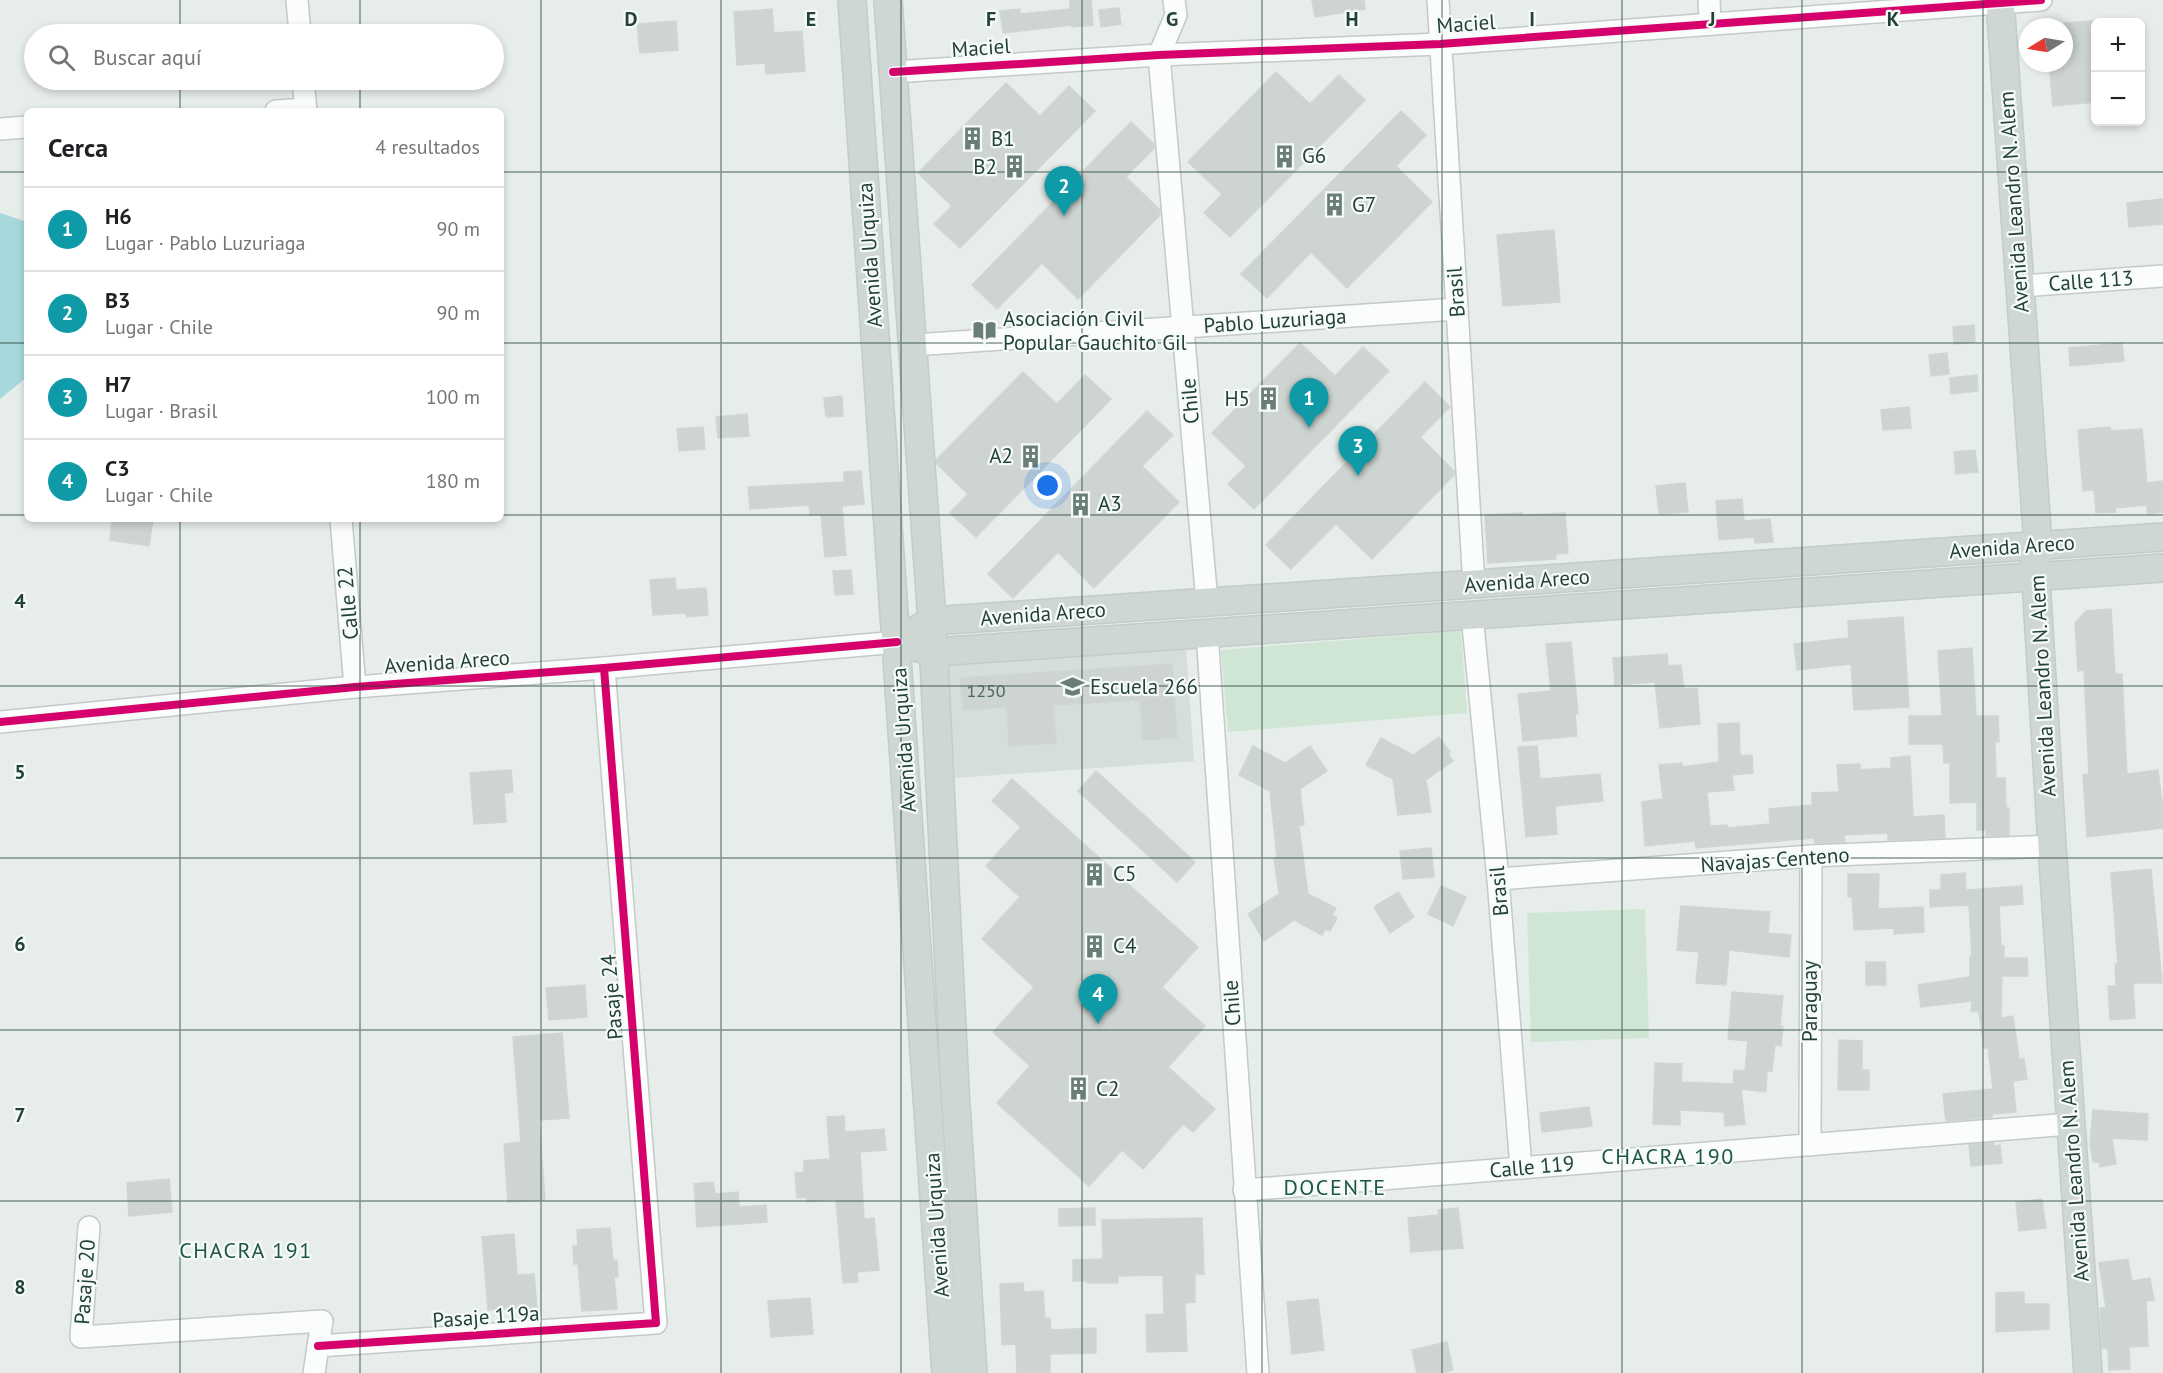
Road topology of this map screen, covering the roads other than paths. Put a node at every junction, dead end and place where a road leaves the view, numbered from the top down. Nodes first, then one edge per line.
1 (297, 0) edge
2 (852, 0) edge
3 (888, 0) edge
4 (1174, 0) edge
5 (1438, 0) edge
6 (1709, 0) edge
7 (2041, 0) edge
8 (2000, 1) edge
9 (299, 24) edge
10 (1710, 24) junction
11 (1440, 44) junction
12 (1159, 55) junction
13 (893, 72) junction
14 (304, 90) edge
15 (306, 108) edge
16 (24, 127) edge
17 (0, 129) edge
18 (2163, 276) edge
19 (2020, 286) junction
20 (1457, 309) junction
21 (1183, 327) junction
22 (913, 345) junction
23 (341, 522) edge
24 (2163, 537) edge
25 (2038, 545) junction
26 (2163, 568) edge
27 (2036, 576) junction
28 (1474, 585) junction
29 (1208, 602) junction
30 (1472, 615) junction
31 (932, 621) junction
32 (1207, 633) junction
33 (897, 642) junction
34 (934, 652) junction
35 (604, 668) junction
36 (355, 687) junction
37 (0, 722) edge
38 (2052, 846) junction
39 (1811, 856) junction
40 (1498, 879) junction
41 (2070, 1124) junction
42 (1810, 1145) junction
43 (1521, 1168) junction
44 (1244, 1190) junction
45 (89, 1227) dead end
46 (656, 1323) joint
47 (318, 1346) junction
48 (315, 1373) edge
49 (946, 1373) edge
50 (973, 1373) edge
51 (1258, 1373) edge
52 (2088, 1373) edge

1 - 9 street
2 - 33 main road, Avenida Urquiza
3 - 13 main road, Avenida Urquiza
4 - 12 street
5 - 11 street, Brasil
6 - 10 street
7 - 8 street, Maciel
8 - 10 street, Maciel
8 - 19 main road, Avenida Leandro N. Alem
10 - 11 street, Maciel
11 - 12 street, Maciel
11 - 20 street, Brasil
12 - 13 street, Maciel
12 - 21 street, Chile
13 - 22 main road, Avenida Urquiza
14 - 15 street
16 - 17 street
18 - 19 street, Calle 113
19 - 25 main road, Avenida Leandro N. Alem
20 - 21 street, Pablo Luzuriaga
20 - 28 street, Brasil
21 - 22 street, Pablo Luzuriaga
21 - 29 street, Chile
22 - 31 main road, Avenida Urquiza
23 - 36 street, Calle 22
24 - 25 main road, Avenida Areco
25 - 27 main road, Avenida Leandro N. Alem
25 - 28 main road, Avenida Areco
26 - 27 main road, Avenida Areco
27 - 30 main road, Avenida Areco
27 - 38 main road, Avenida Leandro N. Alem
28 - 29 main road, Avenida Areco
29 - 31 main road, Avenida Areco
30 - 32 main road, Avenida Areco
30 - 40 street, Brasil
31 - 33 main road, Avenida Areco
31 - 34 main road, Avenida Urquiza
32 - 34 main road, Avenida Areco
32 - 44 street, Chile
33 - 34 main road, Avenida Areco
33 - 35 street, Avenida Areco
33 - 49 main road, Avenida Urquiza
34 - 50 main road, Avenida Urquiza
35 - 36 street, Avenida Areco
35 - 46 street, Pasaje 24
36 - 37 street, Avenida Areco
38 - 39 street, Navajas Centeno
38 - 41 main road, Avenida Leandro N. Alem
39 - 40 street, Navajas Centeno
39 - 42 street, Paraguay
40 - 43 street, Brasil
41 - 42 street, Calle 119
41 - 52 main road, Avenida Leandro N. Alem
42 - 43 street, Calle 119
43 - 44 street, Calle 119
44 - 51 street, Chile
45 - 47 street, Pasaje 20
46 - 47 street, Pasaje 119a
47 - 48 street

